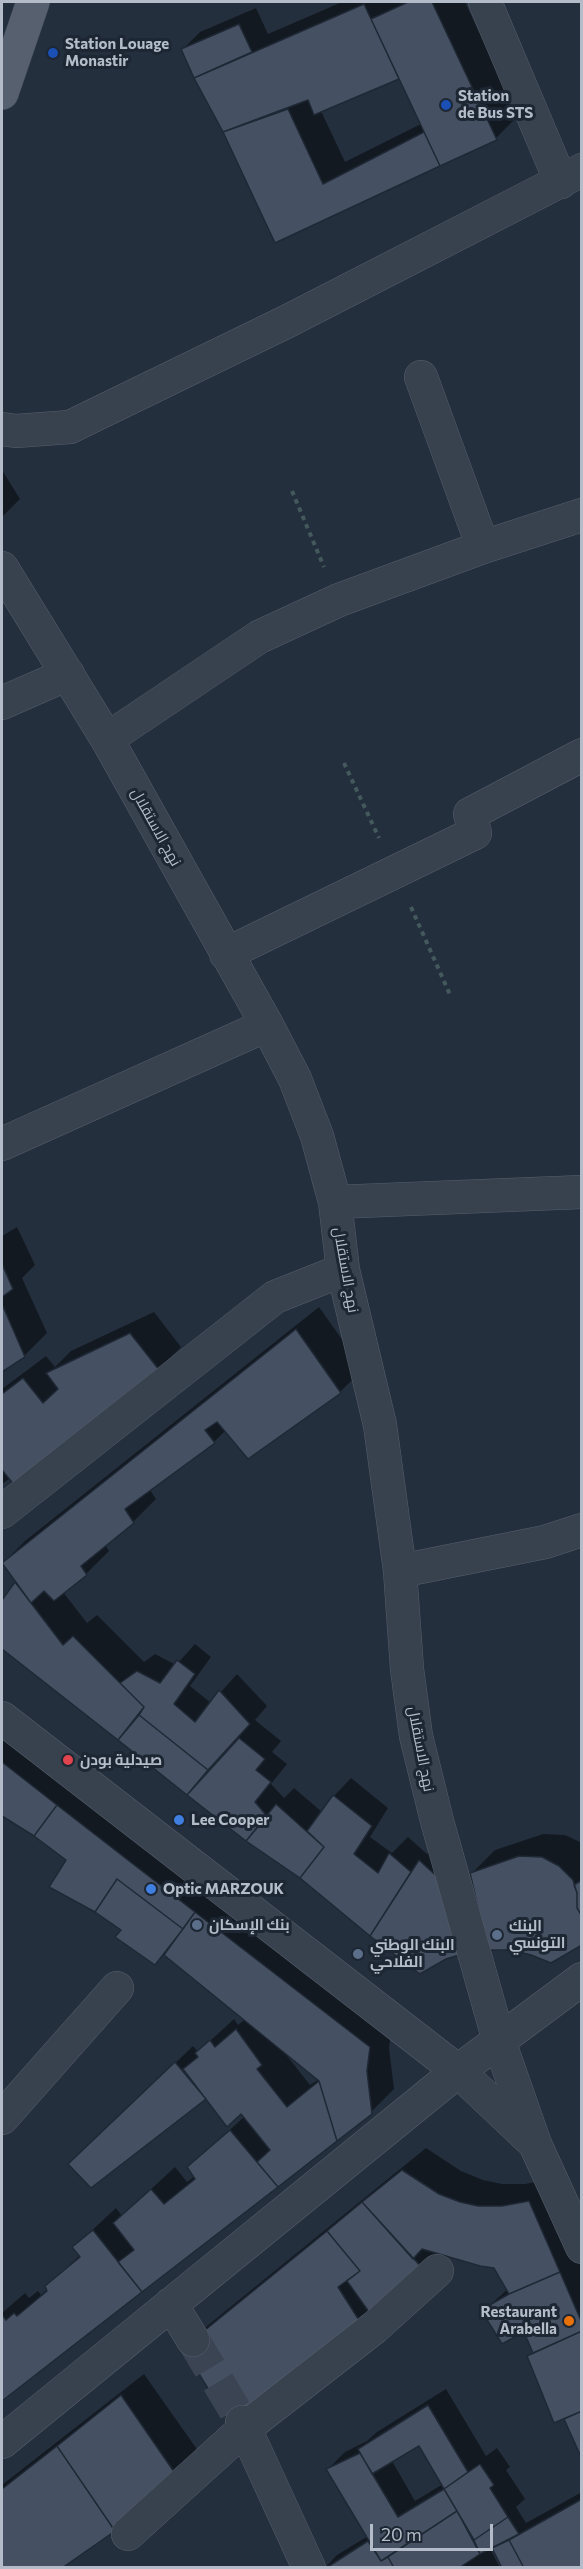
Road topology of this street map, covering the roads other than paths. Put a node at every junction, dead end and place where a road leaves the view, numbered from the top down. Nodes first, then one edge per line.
1 (33, 2) edge
2 (485, 2) edge
3 (2, 93) edge
4 (571, 176) edge
5 (421, 377) dead end
6 (2, 429) edge
7 (582, 515) edge
8 (483, 547) junction
9 (2, 568) edge
10 (68, 674) junction
11 (2, 703) edge
12 (107, 739) junction
13 (582, 755) edge
14 (226, 954) junction
15 (267, 1025) junction
16 (2, 1144) edge
17 (582, 1192) edge
18 (334, 1202) junction
19 (343, 1270) junction
20 (2, 1512) edge
21 (582, 1530) edge
22 (400, 1570) junction
23 (2, 1718) edge
24 (582, 1978) edge
25 (117, 1988) dead end
26 (499, 2041) junction
27 (458, 2071) junction
28 (2, 2118) edge
29 (535, 2144) junction
30 (582, 2247) edge
31 (437, 2271) dead end
32 (171, 2304) junction
33 (193, 2340) tunnel mouth
34 (244, 2425) junction
35 (2, 2442) edge
36 (128, 2534) dead end
37 (309, 2568) edge

1 - 3 main road
2 - 4 street
4 - 6 street
5 - 8 street
7 - 8 street
8 - 12 street
9 - 10 street, نهج الاستقلال
10 - 11 street
10 - 12 street, نهج الاستقلال
12 - 14 street, نهج الاستقلال
13 - 14 street
14 - 15 street, نهج الاستقلال
15 - 16 street
15 - 18 street, نهج الاستقلال
17 - 18 street
18 - 19 street, نهج الاستقلال
19 - 20 street
19 - 22 street, نهج الاستقلال
21 - 22 street
22 - 26 street, نهج الاستقلال
23 - 27 street
24 - 26 street
25 - 28 street
26 - 27 street
26 - 29 street, نهج الاستقلال
27 - 29 street
27 - 32 street
29 - 30 street, نهج الاستقلال
31 - 34 street
32 - 33 street
32 - 35 street
34 - 36 street
34 - 37 street

